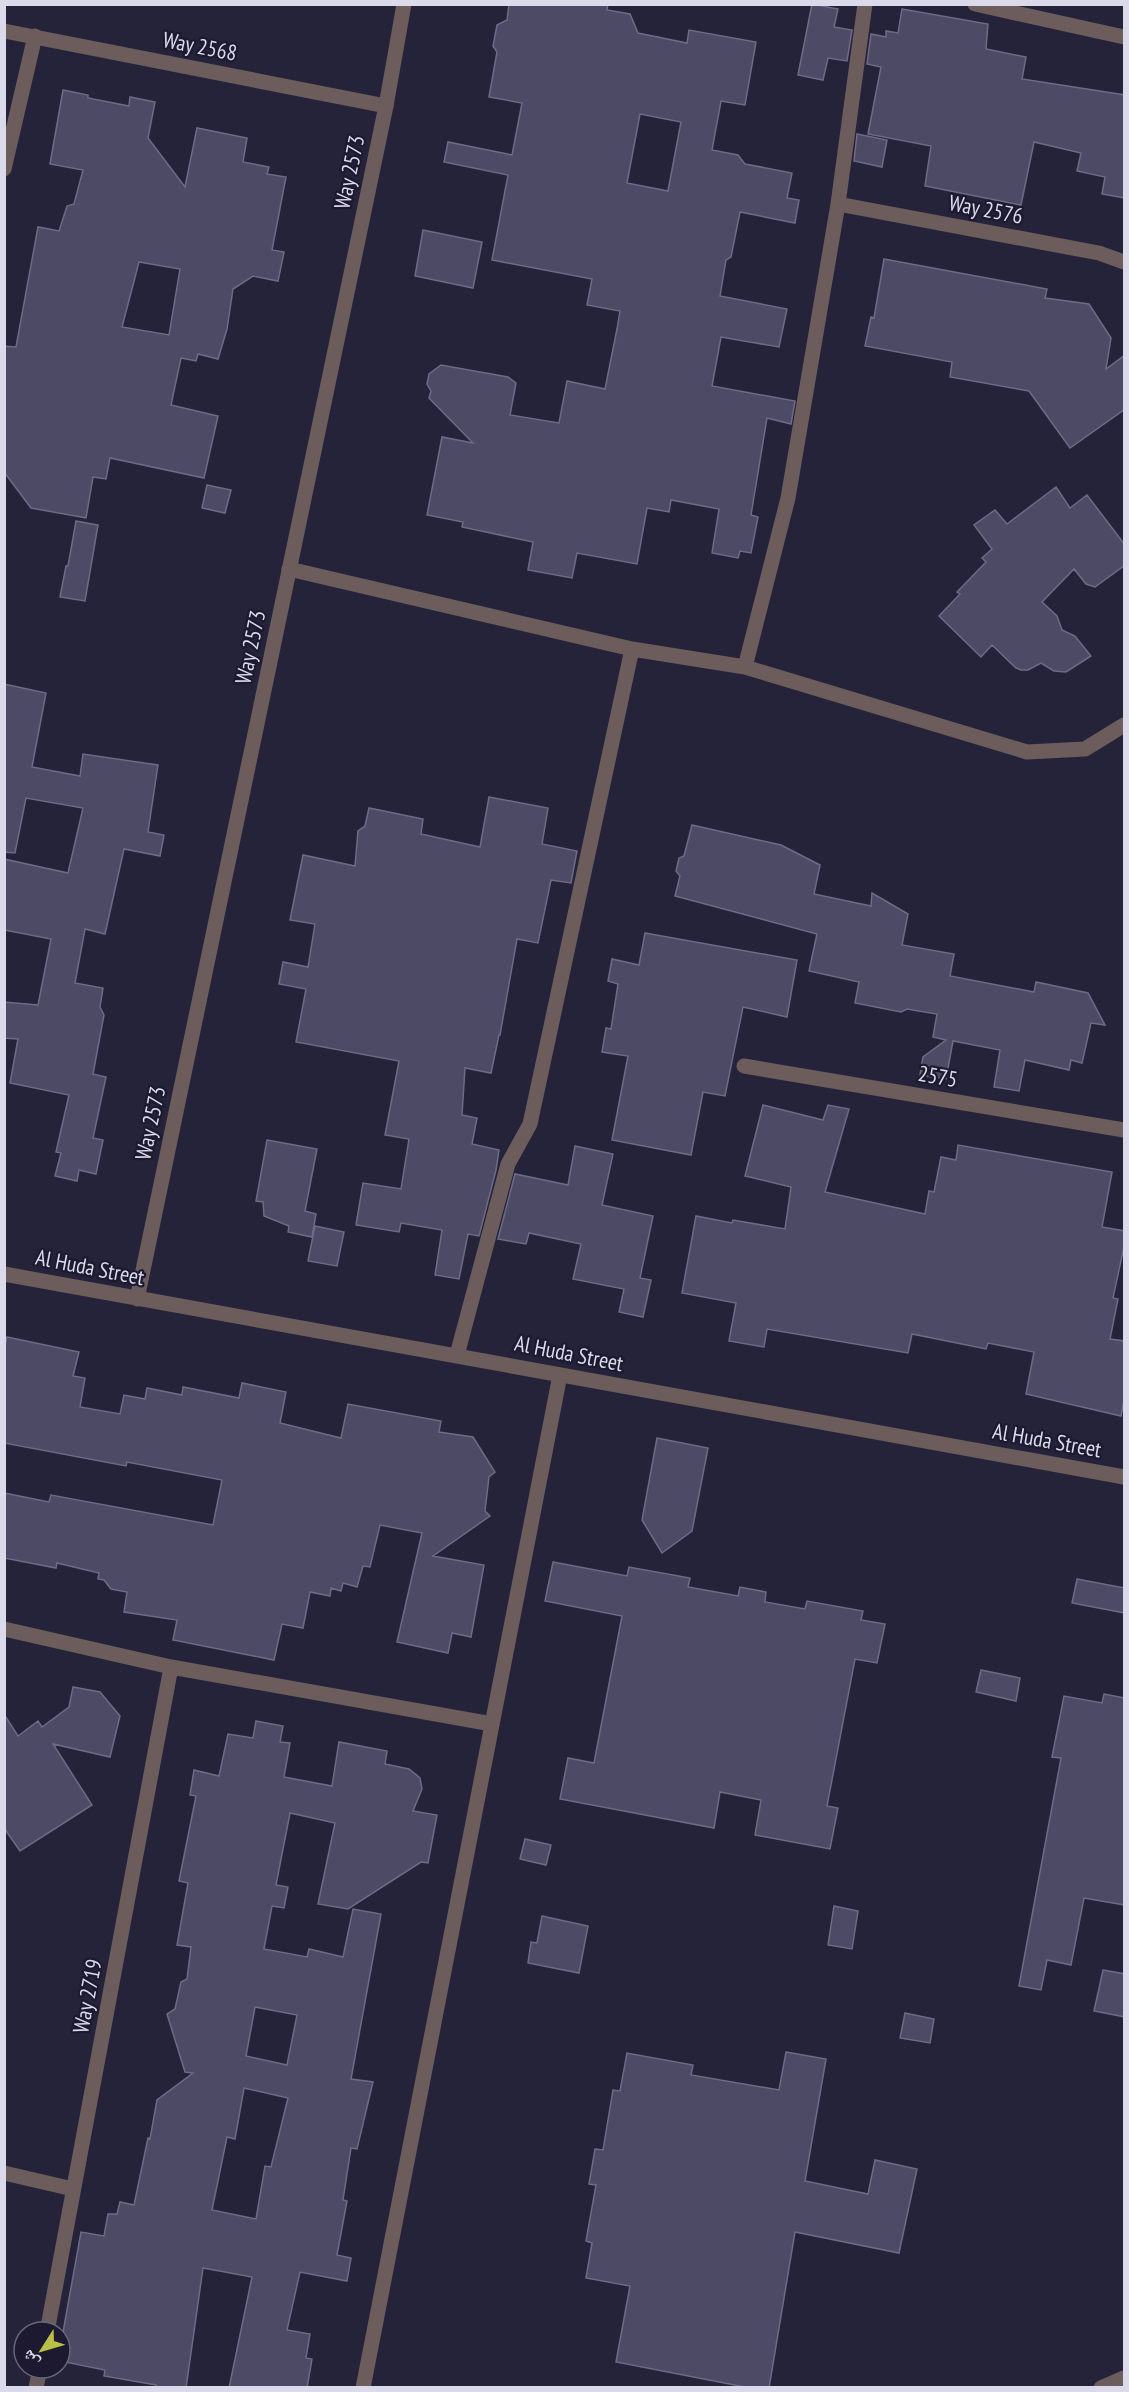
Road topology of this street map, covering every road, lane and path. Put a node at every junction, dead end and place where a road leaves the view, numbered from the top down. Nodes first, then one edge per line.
1 (404, 4) edge
2 (865, 4) edge
3 (975, 4) edge
4 (4, 31) edge
5 (35, 36) junction
6 (1125, 37) edge
7 (386, 106) junction
8 (4, 169) edge
9 (838, 204) junction
10 (1125, 262) edge
11 (289, 568) junction
12 (632, 649) junction
13 (745, 667) junction
14 (1125, 725) edge
15 (744, 1066) dead end
16 (1125, 1130) edge
17 (4, 1274) edge
18 (137, 1299) junction
19 (457, 1355) junction
20 (560, 1375) junction
21 (1125, 1477) edge
22 (4, 1629) edge
23 (171, 1667) junction
24 (492, 1724) junction
25 (4, 2173) edge
26 (73, 2189) junction
27 (48, 2320) edge
28 (1125, 2378) edge
29 (363, 2388) edge
30 (1101, 2388) edge

1 - 7 street, Way 2573
2 - 9 street
3 - 6 street
4 - 5 street, Way 2568
5 - 7 street, Way 2568
5 - 8 street
7 - 11 street, Way 2573
9 - 10 street, Way 2576
9 - 13 street
11 - 12 street
11 - 18 street, Way 2573
12 - 13 street
12 - 19 street
13 - 14 street
15 - 16 street, 2575
17 - 18 street, Al Huda Street
18 - 19 street, Al Huda Street
19 - 20 street, Al Huda Street
20 - 21 street, Al Huda Street
20 - 24 street
22 - 23 street
23 - 24 street
23 - 26 street, Way 2719
24 - 29 street
25 - 26 street
26 - 27 street, Way 2719
28 - 30 street

